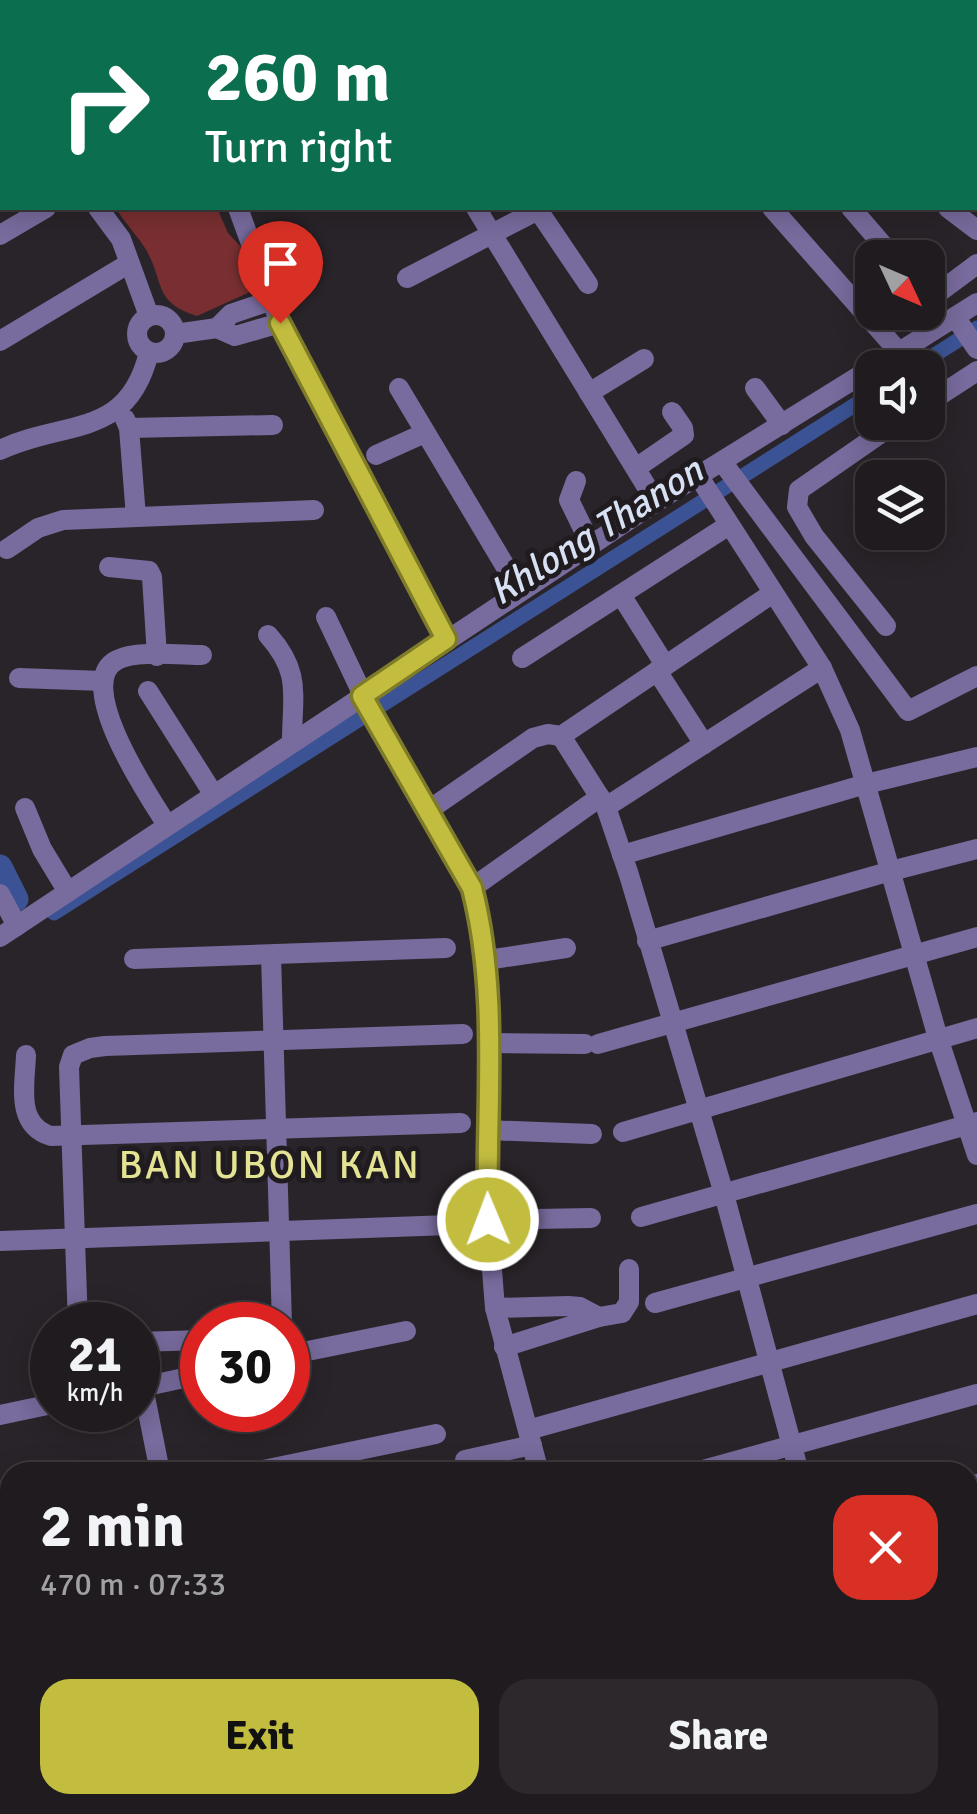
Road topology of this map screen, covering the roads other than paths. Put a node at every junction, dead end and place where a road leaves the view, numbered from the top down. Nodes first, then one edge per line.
1 (43, 210) edge
2 (99, 210) edge
3 (239, 210) edge
4 (477, 210) edge
5 (774, 210) edge
6 (853, 210) edge
7 (951, 210) edge
8 (977, 230) edge
9 (490, 232) junction
10 (0, 235) edge
11 (879, 240) edge
12 (128, 264) junction
13 (977, 264) edge
14 (406, 278) dead end
15 (588, 284) dead end
16 (945, 287) edge
17 (272, 300) junction
18 (977, 303) edge
19 (945, 313) edge
20 (149, 316) junction
21 (955, 322) junction
22 (280, 323) junction
23 (217, 328) junction
24 (175, 334) junction
25 (0, 342) edge
26 (977, 349) edge
27 (897, 350) edge
28 (903, 350) edge
29 (148, 352) junction
30 (644, 358) dead end
31 (977, 371) edge
32 (855, 379) edge
33 (399, 388) dead end
34 (755, 388) dead end
35 (945, 392) edge
36 (590, 393) junction
37 (119, 409) junction
38 (672, 412) dead end
39 (273, 424) dead end
40 (782, 426) junction
41 (129, 428) junction
42 (424, 434) junction
43 (871, 440) edge
44 (0, 450) edge
45 (376, 455) dead end
46 (723, 463) junction
47 (636, 468) junction
48 (576, 481) dead end
49 (702, 482) junction
50 (656, 502) junction
51 (314, 510) dead end
52 (136, 517) junction
53 (727, 522) junction
54 (590, 545) junction
55 (7, 550) dead end
56 (109, 567) dead end
57 (520, 591) junction
58 (773, 593) junction
59 (621, 595) junction
60 (326, 618) dead end
61 (886, 626) dead end
62 (268, 635) dead end
63 (446, 639) junction
64 (202, 655) dead end
65 (157, 656) junction
66 (522, 658) dead end
67 (661, 668) junction
68 (822, 668) junction
69 (977, 676) edge
70 (20, 678) dead end
71 (103, 681) junction
72 (148, 690) dead end
73 (365, 701) junction
74 (561, 736) junction
75 (292, 742) junction
76 (704, 744) junction
77 (977, 757) edge
78 (866, 784) junction
79 (214, 795) junction
80 (602, 802) junction
81 (25, 808) dead end
82 (426, 812) junction
83 (167, 825) junction
84 (977, 849) edge
85 (622, 855) junction
86 (891, 870) junction
87 (472, 888) junction
88 (68, 892) junction
89 (0, 894) edge
90 (8, 931) edge
91 (977, 937) edge
92 (647, 941) junction
93 (446, 948) dead end
94 (566, 948) dead end
95 (914, 953) junction
96 (271, 955) junction
97 (134, 959) dead end
98 (486, 960) junction
99 (670, 1023) junction
100 (977, 1028) edge
101 (463, 1034) dead end
102 (938, 1038) junction
103 (273, 1041) junction
104 (489, 1044) junction
105 (26, 1055) dead end
106 (698, 1110) junction
107 (461, 1123) dead end
108 (973, 1123) edge
109 (275, 1127) junction
110 (486, 1130) junction
111 (622, 1132) dead end
112 (592, 1134) dead end
113 (74, 1136) junction
114 (977, 1155) edge
115 (724, 1194) junction
116 (977, 1214) edge
117 (591, 1218) dead end
118 (641, 1218) dead end
119 (488, 1220) junction
120 (450, 1225) dead end
121 (280, 1232) junction
122 (76, 1238) junction
123 (0, 1241) edge
124 (629, 1269) dead end
125 (747, 1277) junction
126 (77, 1302) edge
127 (282, 1302) edge
128 (656, 1304) dead end
129 (977, 1304) edge
130 (495, 1308) junction
131 (599, 1317) junction
132 (406, 1331) dead end
133 (504, 1347) junction
134 (310, 1351) edge
135 (768, 1362) junction
136 (977, 1394) edge
137 (30, 1409) edge
138 (0, 1416) edge
139 (150, 1432) edge
140 (436, 1434) dead end
141 (530, 1438) junction
142 (791, 1446) junction
143 (465, 1460) dead end
144 (158, 1462) edge
145 (302, 1462) edge
146 (536, 1462) edge
147 (733, 1462) edge
148 (796, 1462) edge

1 - 10 street
2 - 12 street
3 - 17 street
4 - 9 street
5 - 27 street
6 - 11 street
7 - 8 street
9 - 14 street
9 - 15 street
9 - 36 street
12 - 20 street
12 - 25 street
13 - 16 street
17 - 22 street
17 - 23 street
18 - 21 street
19 - 21 street
20 - 24 street
20 - 29 street
21 - 26 street
21 - 28 street
22 - 23 street
22 - 63 street
23 - 24 street
24 - 29 street
29 - 37 street
30 - 36 street
31 - 35 street
32 - 40 street
33 - 42 street
34 - 40 street
36 - 47 street
37 - 41 street
37 - 44 street
38 - 47 street
39 - 41 street
40 - 46 street
41 - 52 street
42 - 45 street
42 - 57 street
43 - 61 street
46 - 49 street
46 - 69 street
47 - 50 street
48 - 54 street
49 - 50 street
49 - 53 street
50 - 54 street
51 - 52 street
52 - 55 street
53 - 58 street
53 - 59 street
54 - 57 street
56 - 65 street
57 - 63 street
58 - 67 street
58 - 68 street
59 - 66 street
59 - 67 street
60 - 73 street
62 - 75 street
63 - 73 street
64 - 65 street
65 - 71 street
67 - 74 street
67 - 76 street
68 - 76 street
68 - 78 street
70 - 71 street
71 - 83 street
72 - 79 street
73 - 75 street
73 - 82 street
74 - 80 street
74 - 82 street
75 - 79 street
76 - 80 street
77 - 78 street
78 - 85 street
78 - 86 street
79 - 83 street
80 - 85 street
80 - 87 street
81 - 88 street
82 - 87 street
83 - 88 street
84 - 86 street
85 - 92 street
86 - 92 street
86 - 95 street
87 - 98 street
88 - 90 street
89 - 90 street
91 - 95 street
92 - 99 street
93 - 96 street
94 - 98 street
95 - 99 street
95 - 102 street
96 - 97 street
96 - 103 street
98 - 104 street
99 - 104 street
99 - 106 street
100 - 102 street
101 - 103 street
102 - 106 street
102 - 108 street
103 - 109 street
103 - 113 street
104 - 110 street
105 - 113 street
106 - 111 street
106 - 115 street
107 - 109 street
108 - 114 street
108 - 115 street
109 - 113 street
109 - 121 street
110 - 112 street
110 - 119 street
113 - 122 street
115 - 118 street
115 - 125 street
116 - 125 street
117 - 119 street
119 - 130 street
120 - 121 street
121 - 122 street
121 - 127 street
122 - 123 street
122 - 126 street
124 - 131 street
125 - 128 street
125 - 135 street
129 - 135 street
130 - 131 street
130 - 133 street
131 - 133 street
132 - 134 street
133 - 141 street
135 - 141 street
135 - 142 street
136 - 142 street
137 - 138 street
139 - 144 street
140 - 145 street
141 - 143 street
141 - 146 street
142 - 147 street
142 - 148 street

